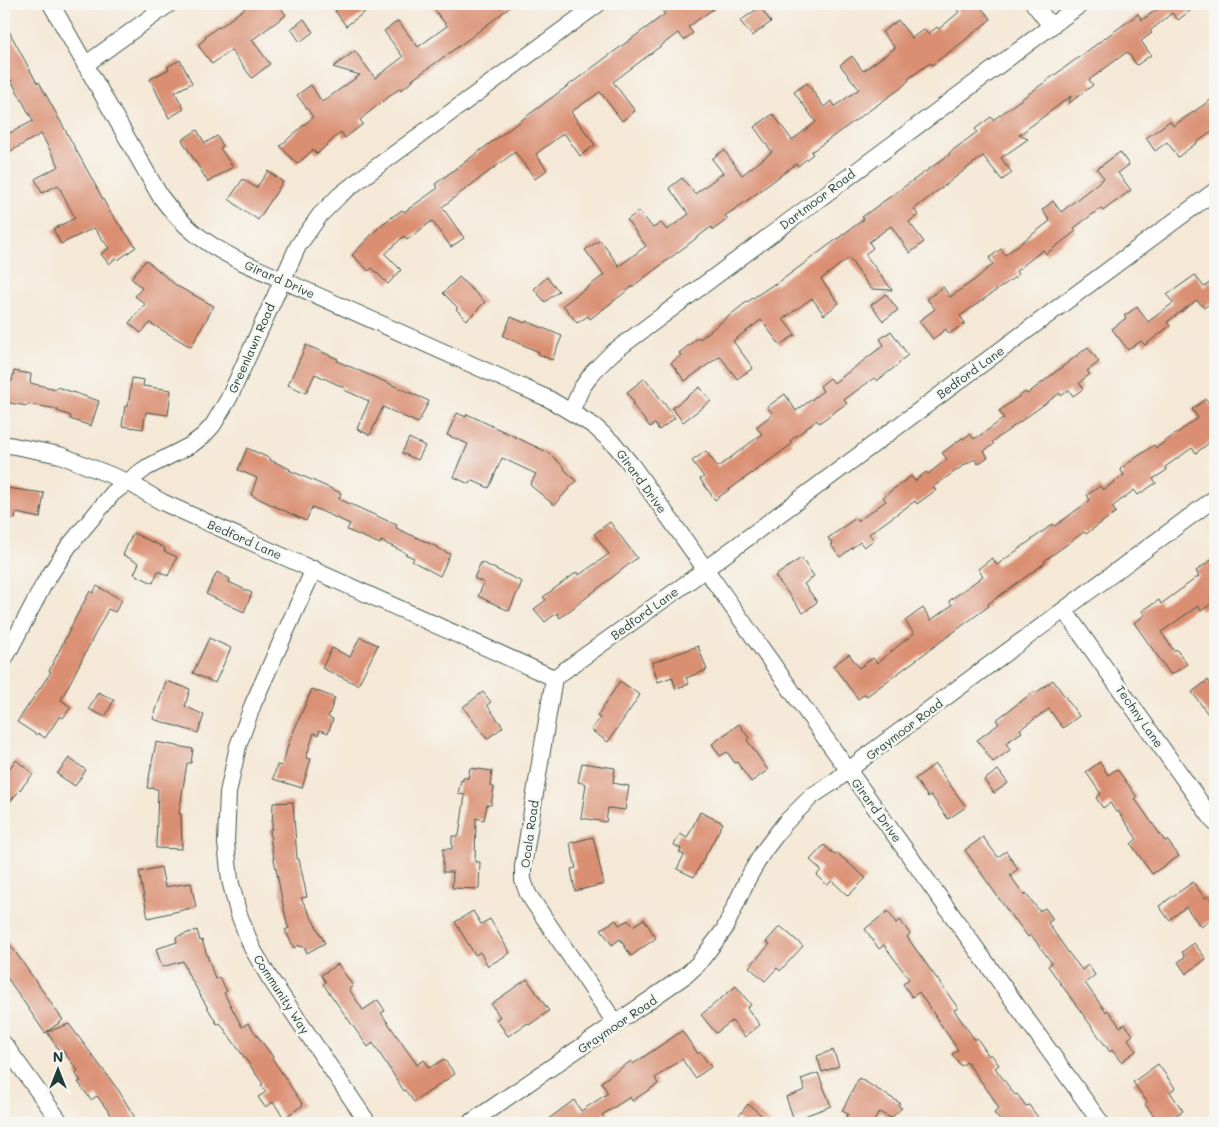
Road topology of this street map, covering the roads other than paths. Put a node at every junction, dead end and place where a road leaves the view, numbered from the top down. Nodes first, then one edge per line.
1 (51, 4) edge
2 (168, 4) edge
3 (598, 4) edge
4 (1034, 4) edge
5 (1081, 4) edge
6 (1051, 26) junction
7 (85, 65) junction
8 (1215, 191) edge
9 (282, 279) junction
10 (571, 412) junction
11 (4, 444) edge
12 (128, 482) junction
13 (1215, 498) edge
14 (704, 568) junction
15 (314, 569) junction
16 (1064, 610) junction
17 (4, 660) edge
18 (554, 678) junction
19 (849, 770) junction
20 (1215, 823) edge
21 (616, 1024) junction
22 (4, 1044) edge
23 (61, 1123) edge
24 (368, 1123) edge
25 (470, 1123) edge
26 (1101, 1123) edge

1 - 7 street, Girard Drive
2 - 7 street
3 - 9 street, Greenlawn Road
4 - 6 street
5 - 6 street, Dartmoor Road
6 - 10 street, Dartmoor Road
7 - 9 street, Girard Drive
8 - 14 street, Bedford Lane
9 - 10 street, Girard Drive
9 - 12 street, Greenlawn Road
10 - 14 street, Girard Drive
11 - 12 street, Bedford Lane
12 - 15 street, Bedford Lane
12 - 17 street, Greenlawn Road
13 - 16 street, Graymoor Road
14 - 18 street, Bedford Lane
14 - 19 street, Girard Drive
15 - 18 street, Bedford Lane
15 - 24 street, Community Way
16 - 19 street, Graymoor Road
16 - 20 street, Techny Lane
18 - 21 street, Ocala Road
19 - 21 street, Graymoor Road
19 - 26 street, Girard Drive
21 - 25 street, Graymoor Road
22 - 23 street

